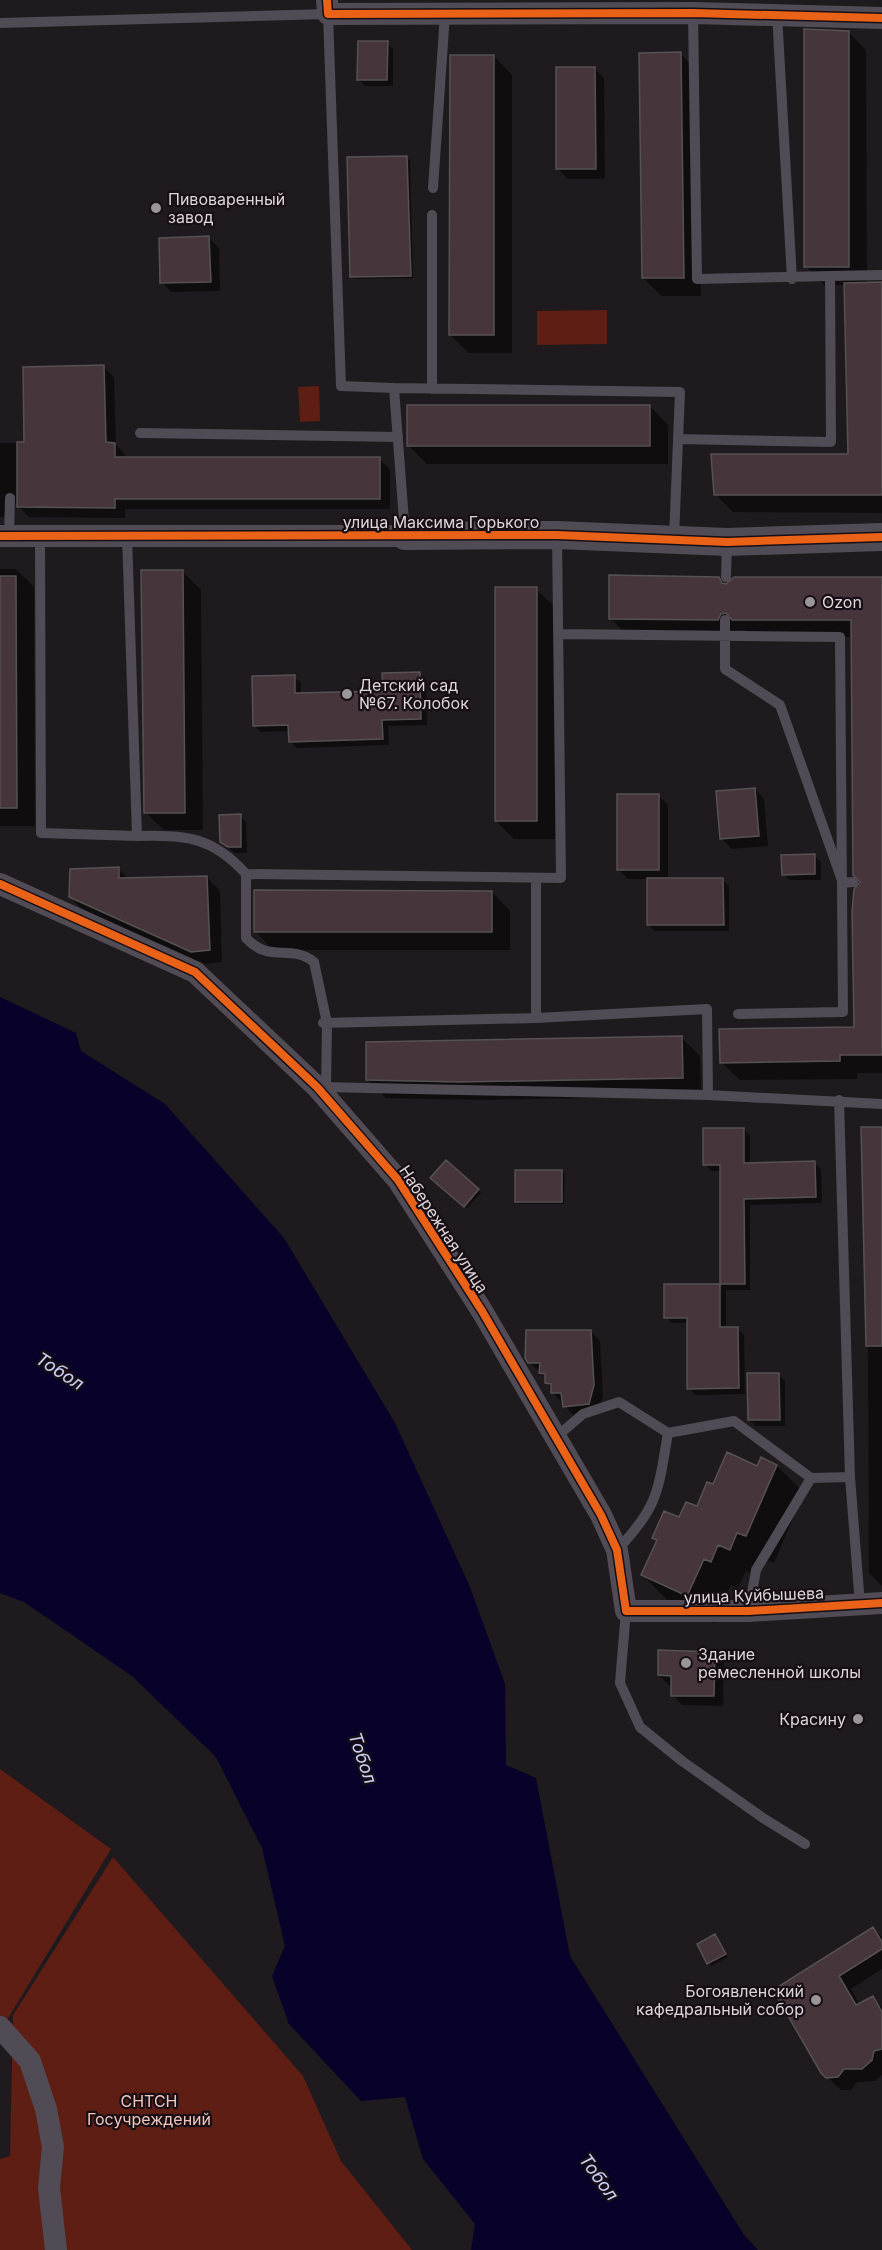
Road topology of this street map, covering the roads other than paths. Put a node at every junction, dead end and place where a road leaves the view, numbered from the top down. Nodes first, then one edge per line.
1 (328, 7) edge
2 (693, 13) junction
3 (445, 14) junction
4 (777, 14) junction
5 (882, 18) edge
6 (0, 23) edge
7 (432, 188) dead end
8 (432, 215) dead end
9 (882, 275) edge
10 (830, 276) junction
11 (792, 279) junction
12 (394, 388) junction
13 (432, 388) junction
14 (140, 433) dead end
15 (398, 437) junction
16 (678, 438) junction
17 (10, 498) dead end
18 (40, 535) junction
19 (557, 535) junction
20 (4, 536) edge
21 (128, 536) junction
22 (405, 536) junction
23 (882, 537) edge
24 (674, 542) junction
25 (727, 542) junction
26 (726, 577) dead end
27 (725, 620) dead end
28 (560, 634) junction
29 (725, 636) junction
30 (137, 836) junction
31 (246, 874) junction
32 (536, 878) junction
33 (848, 883) junction
34 (0, 884) edge
35 (738, 1014) dead end
36 (536, 1018) junction
37 (324, 1023) junction
38 (322, 1087) junction
39 (708, 1095) junction
40 (839, 1100) junction
41 (882, 1104) edge
42 (668, 1433) junction
43 (555, 1438) junction
44 (850, 1477) junction
45 (811, 1478) junction
46 (617, 1550) junction
47 (871, 1604) edge
48 (626, 1611) junction
49 (749, 1611) junction
50 (805, 1844) dead end
51 (0, 2027) edge
52 (56, 2250) edge

1 - 3 street
1 - 6 lane
1 - 12 lane
2 - 3 street
2 - 4 street
2 - 11 lane
3 - 7 lane
4 - 5 street
4 - 11 lane
8 - 13 lane
9 - 10 lane
10 - 11 lane
10 - 16 lane
12 - 13 lane
12 - 15 lane
13 - 16 lane
14 - 15 lane
15 - 22 lane
16 - 24 lane
17 - 20 lane
18 - 20 street, улица Максима Горького
18 - 21 street, улица Максима Горького
18 - 30 lane
19 - 22 street, улица Максима Горького
19 - 24 street, улица Максима Горького
19 - 28 lane
21 - 22 street, улица Максима Горького
21 - 30 lane
23 - 25 street, улица Максима Горького
24 - 25 street, улица Максима Горького
25 - 26 lane
27 - 29 lane
28 - 29 lane
28 - 32 lane
29 - 33 lane
29 - 33 lane
30 - 31 lane
31 - 32 lane
31 - 37 lane
32 - 36 lane
33 - 35 lane
34 - 38 street, Набережная улица
36 - 37 lane
36 - 39 lane
37 - 38 lane
38 - 39 lane
38 - 43 street, Набережная улица
39 - 40 lane
40 - 41 lane
40 - 44 lane
42 - 43 lane
42 - 45 lane
42 - 46 lane
43 - 46 street, Набережная улица
44 - 45 lane
44 - 47 lane
45 - 49 lane
46 - 48 street, Набережная улица
47 - 49 street, улица Куйбышева
48 - 49 street, улица Куйбышева
48 - 50 lane
51 - 52 street

